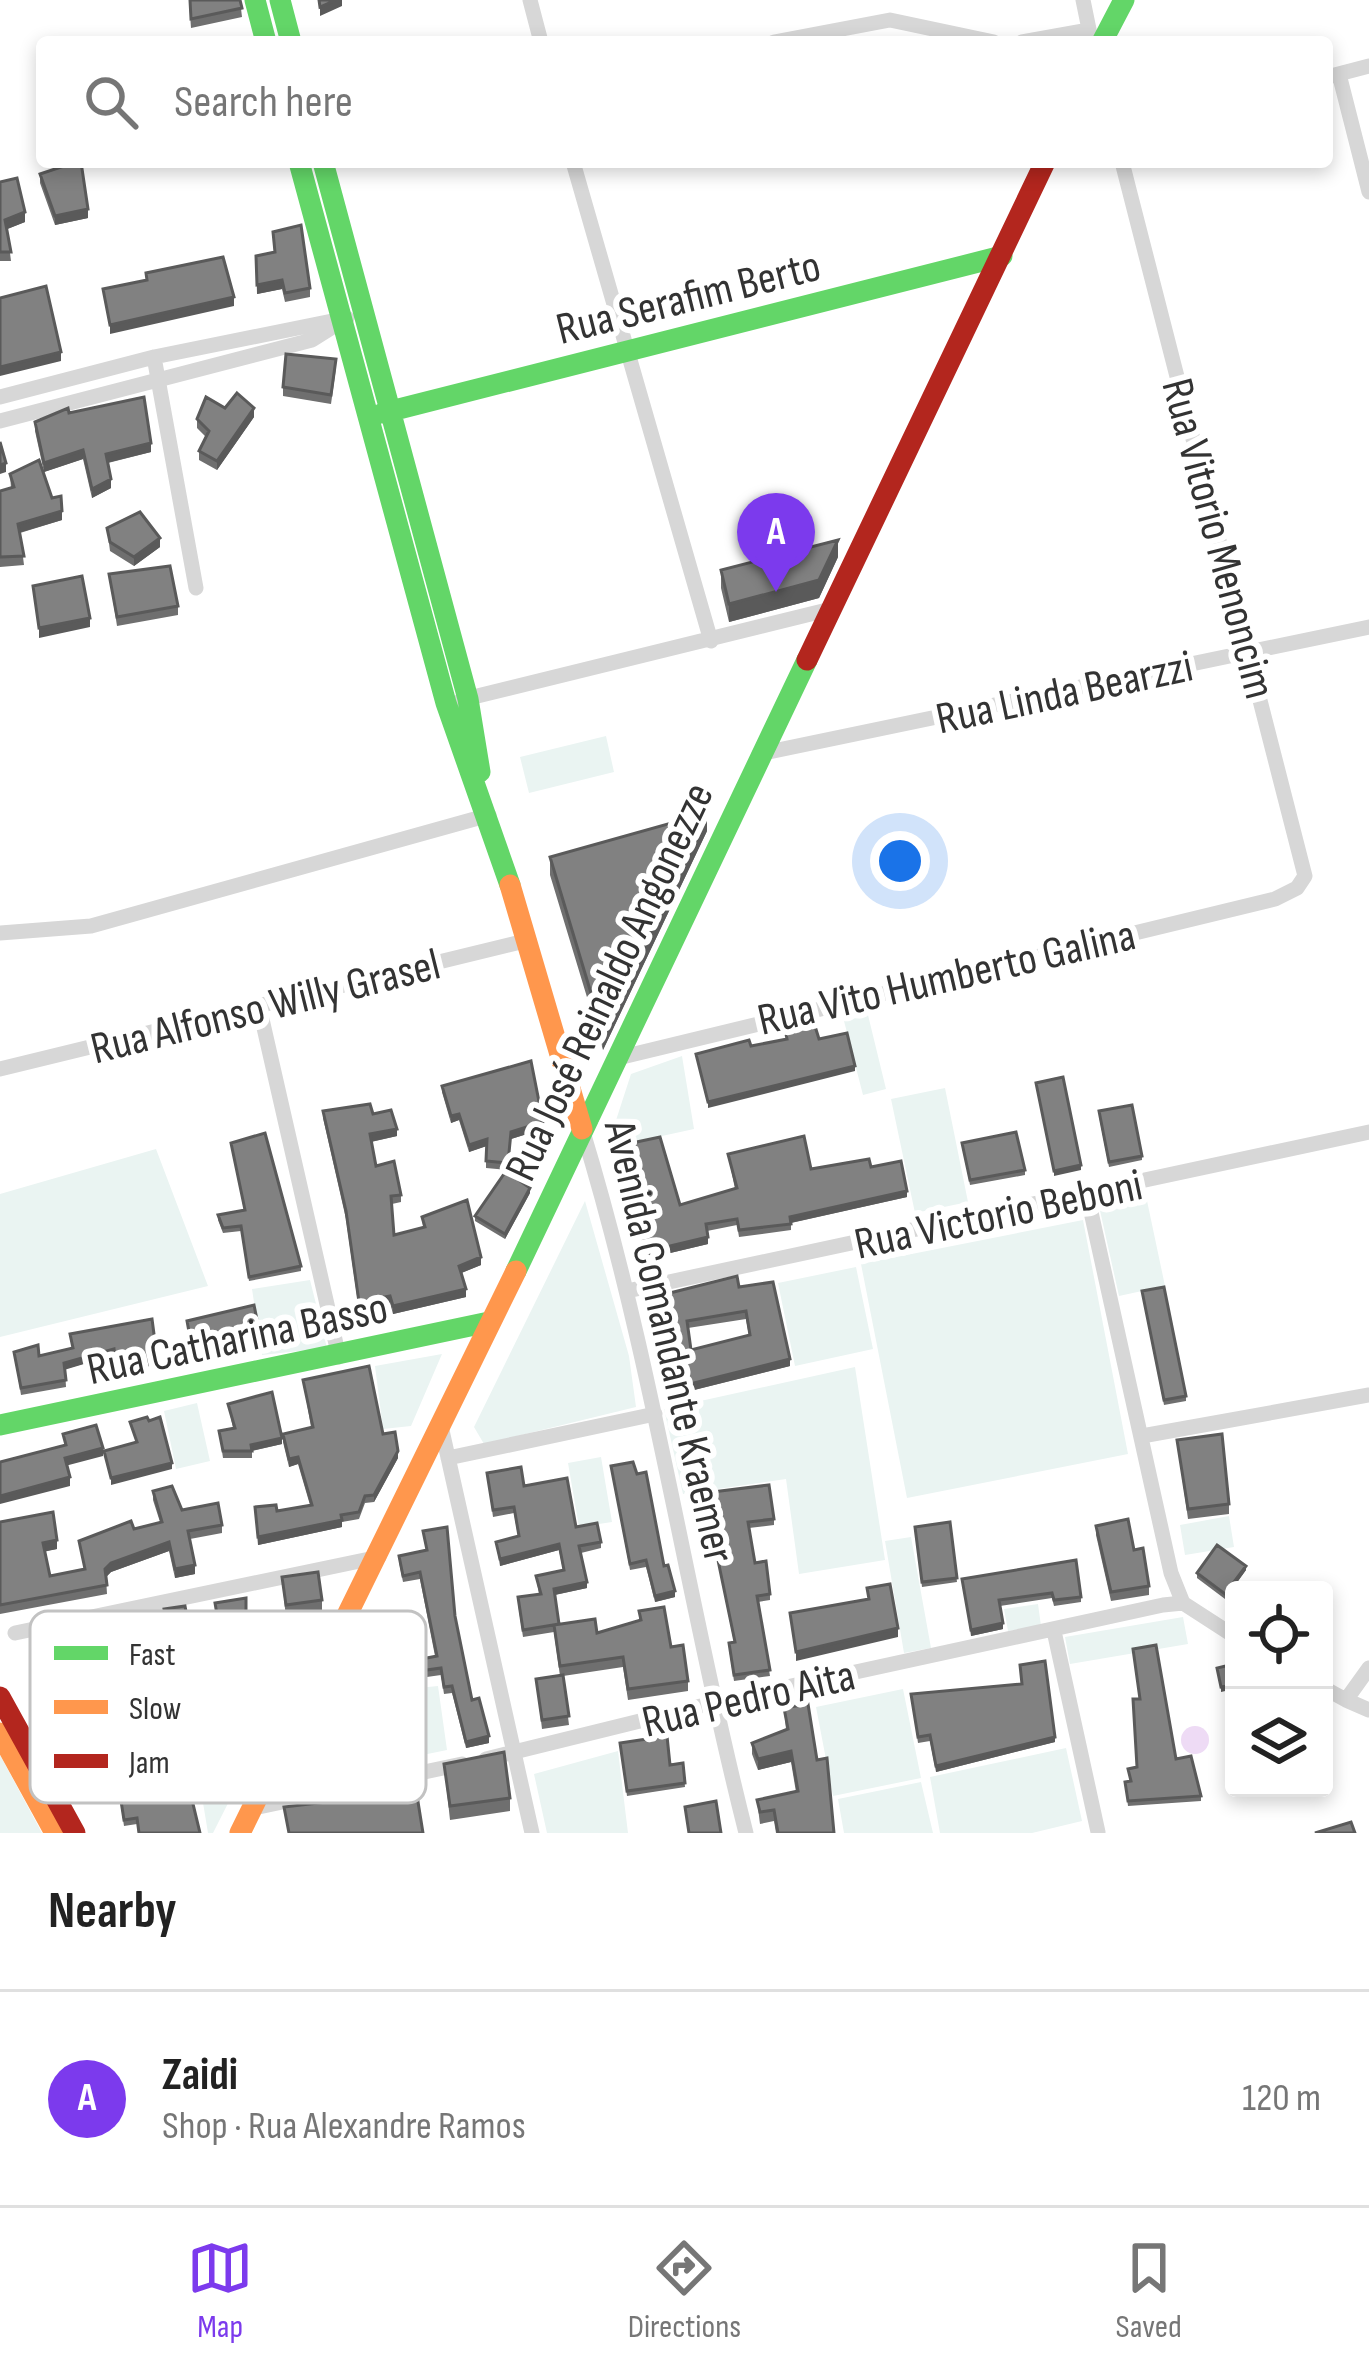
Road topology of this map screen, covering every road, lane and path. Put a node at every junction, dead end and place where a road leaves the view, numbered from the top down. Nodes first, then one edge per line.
1 (256, 0) edge
2 (280, 0) edge
3 (530, 0) edge
4 (1082, 0) edge
5 (1124, 0) edge
6 (265, 36) edge
7 (289, 36) edge
8 (540, 36) edge
9 (806, 36) edge
10 (966, 36) edge
11 (1093, 36) edge
12 (1096, 36) edge
13 (1369, 66) edge
14 (1333, 76) edge
15 (302, 168) edge
16 (324, 168) edge
17 (575, 168) edge
18 (1043, 168) edge
19 (1124, 168) edge
20 (1369, 192) edge
21 (334, 236) junction
22 (1002, 256) junction
23 (367, 311) junction
24 (344, 319) junction
25 (624, 352) junction
26 (154, 357) junction
27 (158, 381) junction
28 (0, 398) edge
29 (382, 414) junction
30 (0, 421) edge
31 (420, 508) junction
32 (396, 515) junction
33 (196, 588) dead end
34 (827, 610) junction
35 (435, 617) junction
36 (1369, 627) edge
37 (711, 641) junction
38 (1250, 651) junction
39 (457, 701) junction
40 (760, 754) junction
41 (487, 809) junction
42 (1275, 899) joint
43 (0, 933) edge
44 (529, 940) junction
45 (259, 1006) junction
46 (618, 1058) junction
47 (0, 1069) edge
48 (582, 1129) junction
49 (1369, 1132) edge
50 (1087, 1194) junction
51 (627, 1291) junction
52 (489, 1322) junction
53 (339, 1357) junction
54 (1369, 1395) edge
55 (655, 1414) junction
56 (0, 1425) edge
57 (441, 1425) junction
58 (1142, 1436) junction
59 (448, 1457) junction
60 (379, 1557) junction
61 (1183, 1603) junction
62 (120, 1611) edge
63 (352, 1611) edge
64 (30, 1630) edge
65 (1225, 1630) edge
66 (1054, 1631) junction
67 (15, 1633) dead end
68 (1369, 1668) edge
69 (1326, 1689) edge
70 (0, 1697) edge
71 (1346, 1700) junction
72 (713, 1702) junction
73 (1369, 1710) edge
74 (0, 1733) edge
75 (30, 1751) edge
76 (512, 1753) junction
77 (426, 1771) edge
78 (30, 1788) edge
79 (38, 1803) edge
80 (58, 1803) edge
81 (256, 1803) edge
82 (277, 1803) edge
83 (254, 1808) junction
84 (1098, 1832) edge
85 (55, 1833) edge
86 (75, 1833) edge
87 (240, 1833) edge
88 (532, 1833) edge
89 (746, 1833) edge

1 - 6 main road
2 - 7 main road
3 - 8 street
4 - 11 street
5 - 12 main road
9 - 10 street
13 - 14 street
14 - 20 street
15 - 21 main road, Avenida Comandante Kraemer
16 - 21 main road, Avenida Comandante Kraemer
17 - 25 street
18 - 22 main road, Rua José Reinaldo Angonezze
19 - 38 street, Rua Vitorio Menoncim
21 - 23 main road, Avenida Comandante Kraemer
21 - 24 main road, Avenida Comandante Kraemer
22 - 25 main road, Rua Serafim Berto
22 - 34 main road, Rua José Reinaldo Angonezze
23 - 24 street
23 - 29 main road, Avenida Comandante Kraemer
24 - 26 street
24 - 27 street
24 - 29 main road, Avenida Comandante Kraemer
25 - 29 main road, Rua Serafim Berto
25 - 37 street
26 - 27 street
26 - 28 street
27 - 30 street
27 - 33 street
29 - 31 main road, Avenida Comandante Kraemer
29 - 32 main road, Avenida Comandante Kraemer
31 - 32 main road
31 - 35 main road, Avenida Comandante Kraemer
32 - 35 main road, Avenida Comandante Kraemer
34 - 37 street
34 - 40 main road, Rua José Reinaldo Angonezze
35 - 39 main road, Avenida Comandante Kraemer
36 - 38 street, Rua Linda Bearzzi
37 - 39 street
38 - 40 street, Rua Linda Bearzzi
38 - 42 street, Rua Vitorio Menoncim
39 - 41 main road, Avenida Comandante Kraemer
40 - 46 main road, Rua José Reinaldo Angonezze
41 - 43 street
41 - 44 main road, Avenida Comandante Kraemer
42 - 46 street, Rua Vito Humberto Galina
44 - 45 street, Rua Alfonso Willy Grasel
44 - 48 main road, Avenida Comandante Kraemer
45 - 47 street, Rua Alfonso Willy Grasel
45 - 53 street
46 - 48 main road, Rua José Reinaldo Angonezze
48 - 51 street, Avenida Comandante Kraemer
48 - 52 main road, Rua José Reinaldo Angonezze
49 - 50 street, Rua Victorio Beboni
50 - 51 street, Rua Victorio Beboni
50 - 58 street
51 - 55 street, Avenida Comandante Kraemer
52 - 53 main road, Rua Catharina Basso
52 - 57 main road, Rua José Reinaldo Angonezze
53 - 56 main road, Rua Catharina Basso
54 - 58 street
55 - 59 street
55 - 72 street, Avenida Comandante Kraemer
57 - 59 street
57 - 60 main road, Rua José Reinaldo Angonezze
58 - 61 street
59 - 76 street
60 - 62 street
60 - 63 main road, Rua José Reinaldo Angonezze
61 - 65 street
61 - 66 street, Rua Pedro Aita
64 - 67 street
66 - 72 street, Rua Pedro Aita
66 - 84 street
68 - 71 street
69 - 71 street
70 - 75 main road
71 - 73 street
72 - 76 street, Rua Pedro Aita
72 - 89 street, Avenida Comandante Kraemer
74 - 78 main road
76 - 77 street, Rua Pedro Aita
76 - 88 street
79 - 85 main road
80 - 86 main road
81 - 83 main road, Rua José Reinaldo Angonezze
82 - 83 street, Rua Pedro Aita
83 - 87 main road, Rua José Reinaldo Angonezze

